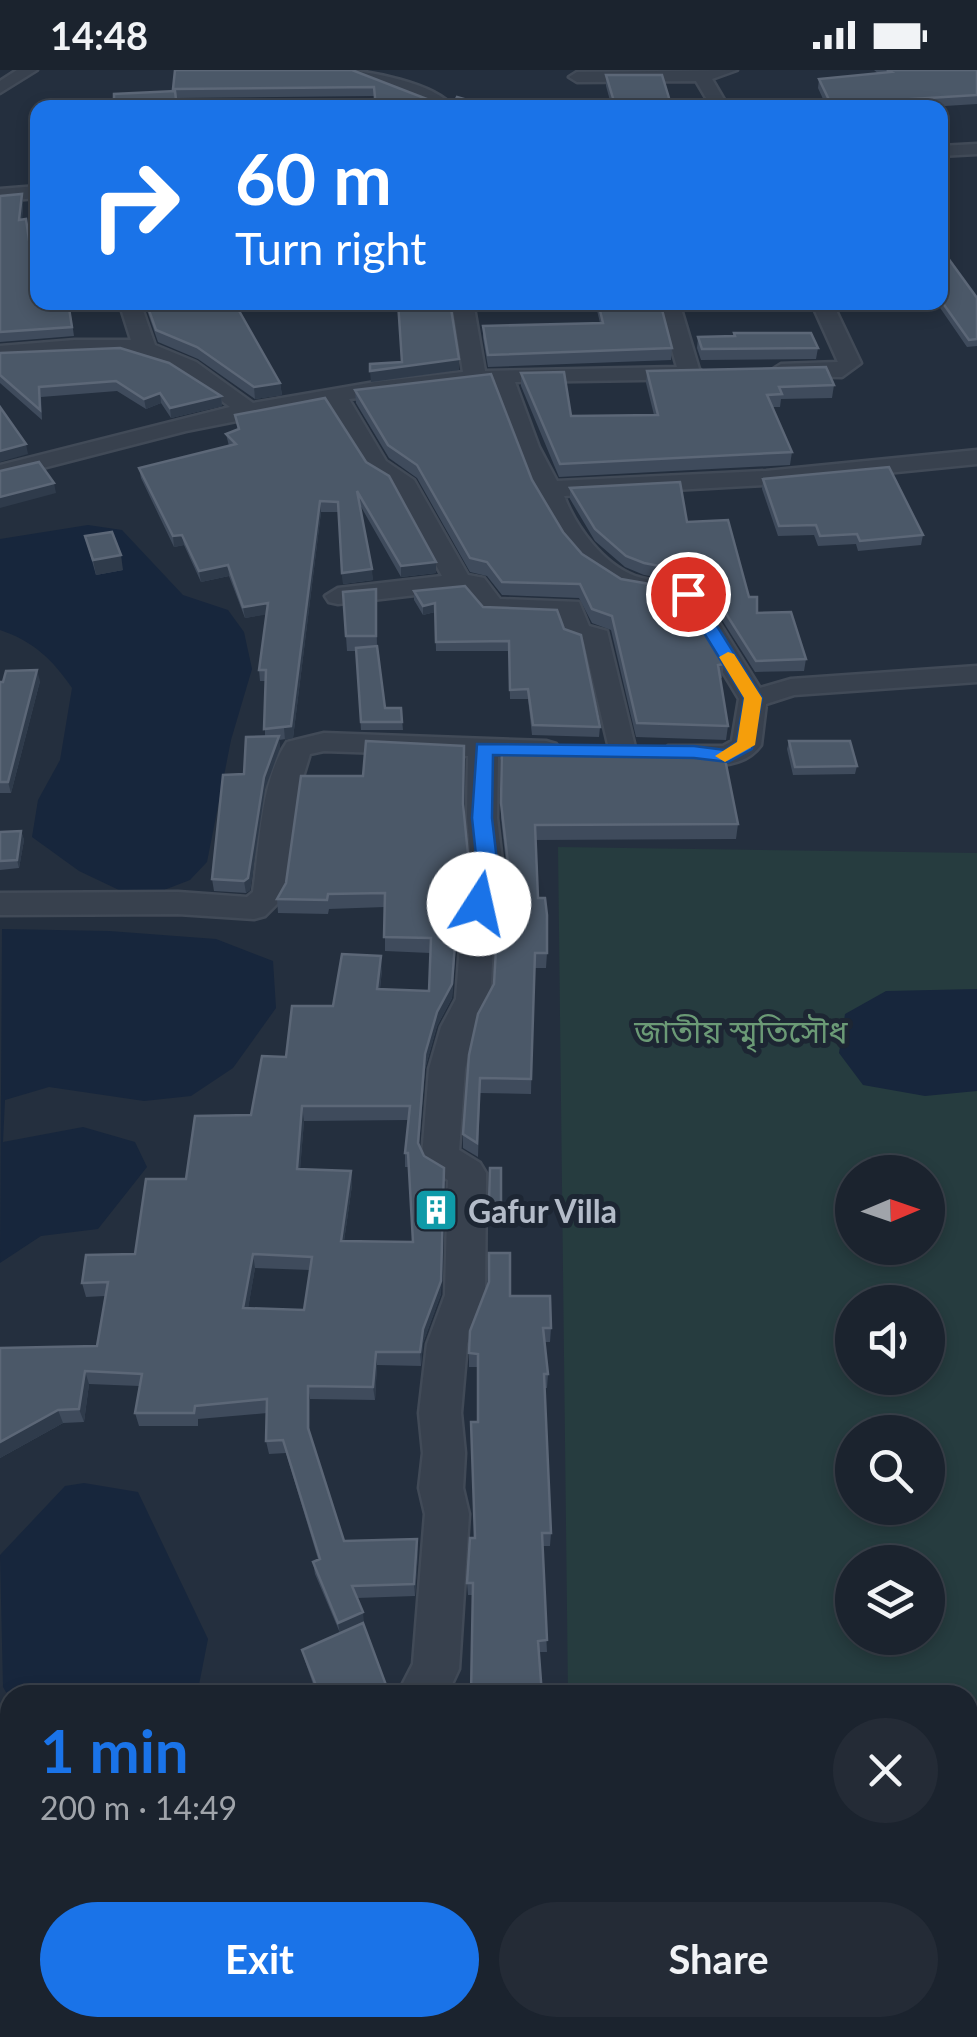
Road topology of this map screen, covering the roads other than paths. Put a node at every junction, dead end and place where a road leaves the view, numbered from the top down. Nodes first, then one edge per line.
1 (29, 70) edge
2 (345, 70) edge
3 (729, 70) edge
4 (699, 73) edge
5 (579, 80) edge
6 (0, 88) edge
7 (441, 100) edge
8 (716, 100) edge
9 (977, 149) edge
10 (948, 151) edge
11 (30, 193) edge
12 (0, 195) edge
13 (133, 310) edge
14 (463, 310) edge
15 (672, 310) edge
16 (825, 310) edge
17 (145, 348) junction
18 (0, 353) edge
19 (766, 372) edge
20 (502, 376) junction
21 (475, 379) junction
22 (334, 396) junction
23 (248, 410) junction
24 (977, 457) edge
25 (0, 472) edge
26 (550, 489) junction
27 (458, 582) junction
28 (338, 596) dead end
29 (977, 674) edge
30 (753, 698) junction
31 (483, 748) junction
32 (621, 751) junction
33 (0, 904) edge
34 (427, 1685) edge

1 - 6 street
2 - 7 street
3 - 4 street
4 - 5 street
4 - 8 street
9 - 10 street
11 - 12 street
13 - 17 street
14 - 21 street
15 - 20 street
16 - 19 street
17 - 18 street
17 - 23 street
20 - 21 street
20 - 26 street
21 - 22 street
22 - 23 street
22 - 27 street
23 - 25 street
24 - 26 street
26 - 30 street
27 - 28 street
27 - 32 street
29 - 30 street
30 - 32 street
31 - 32 street
31 - 33 street
31 - 34 street

